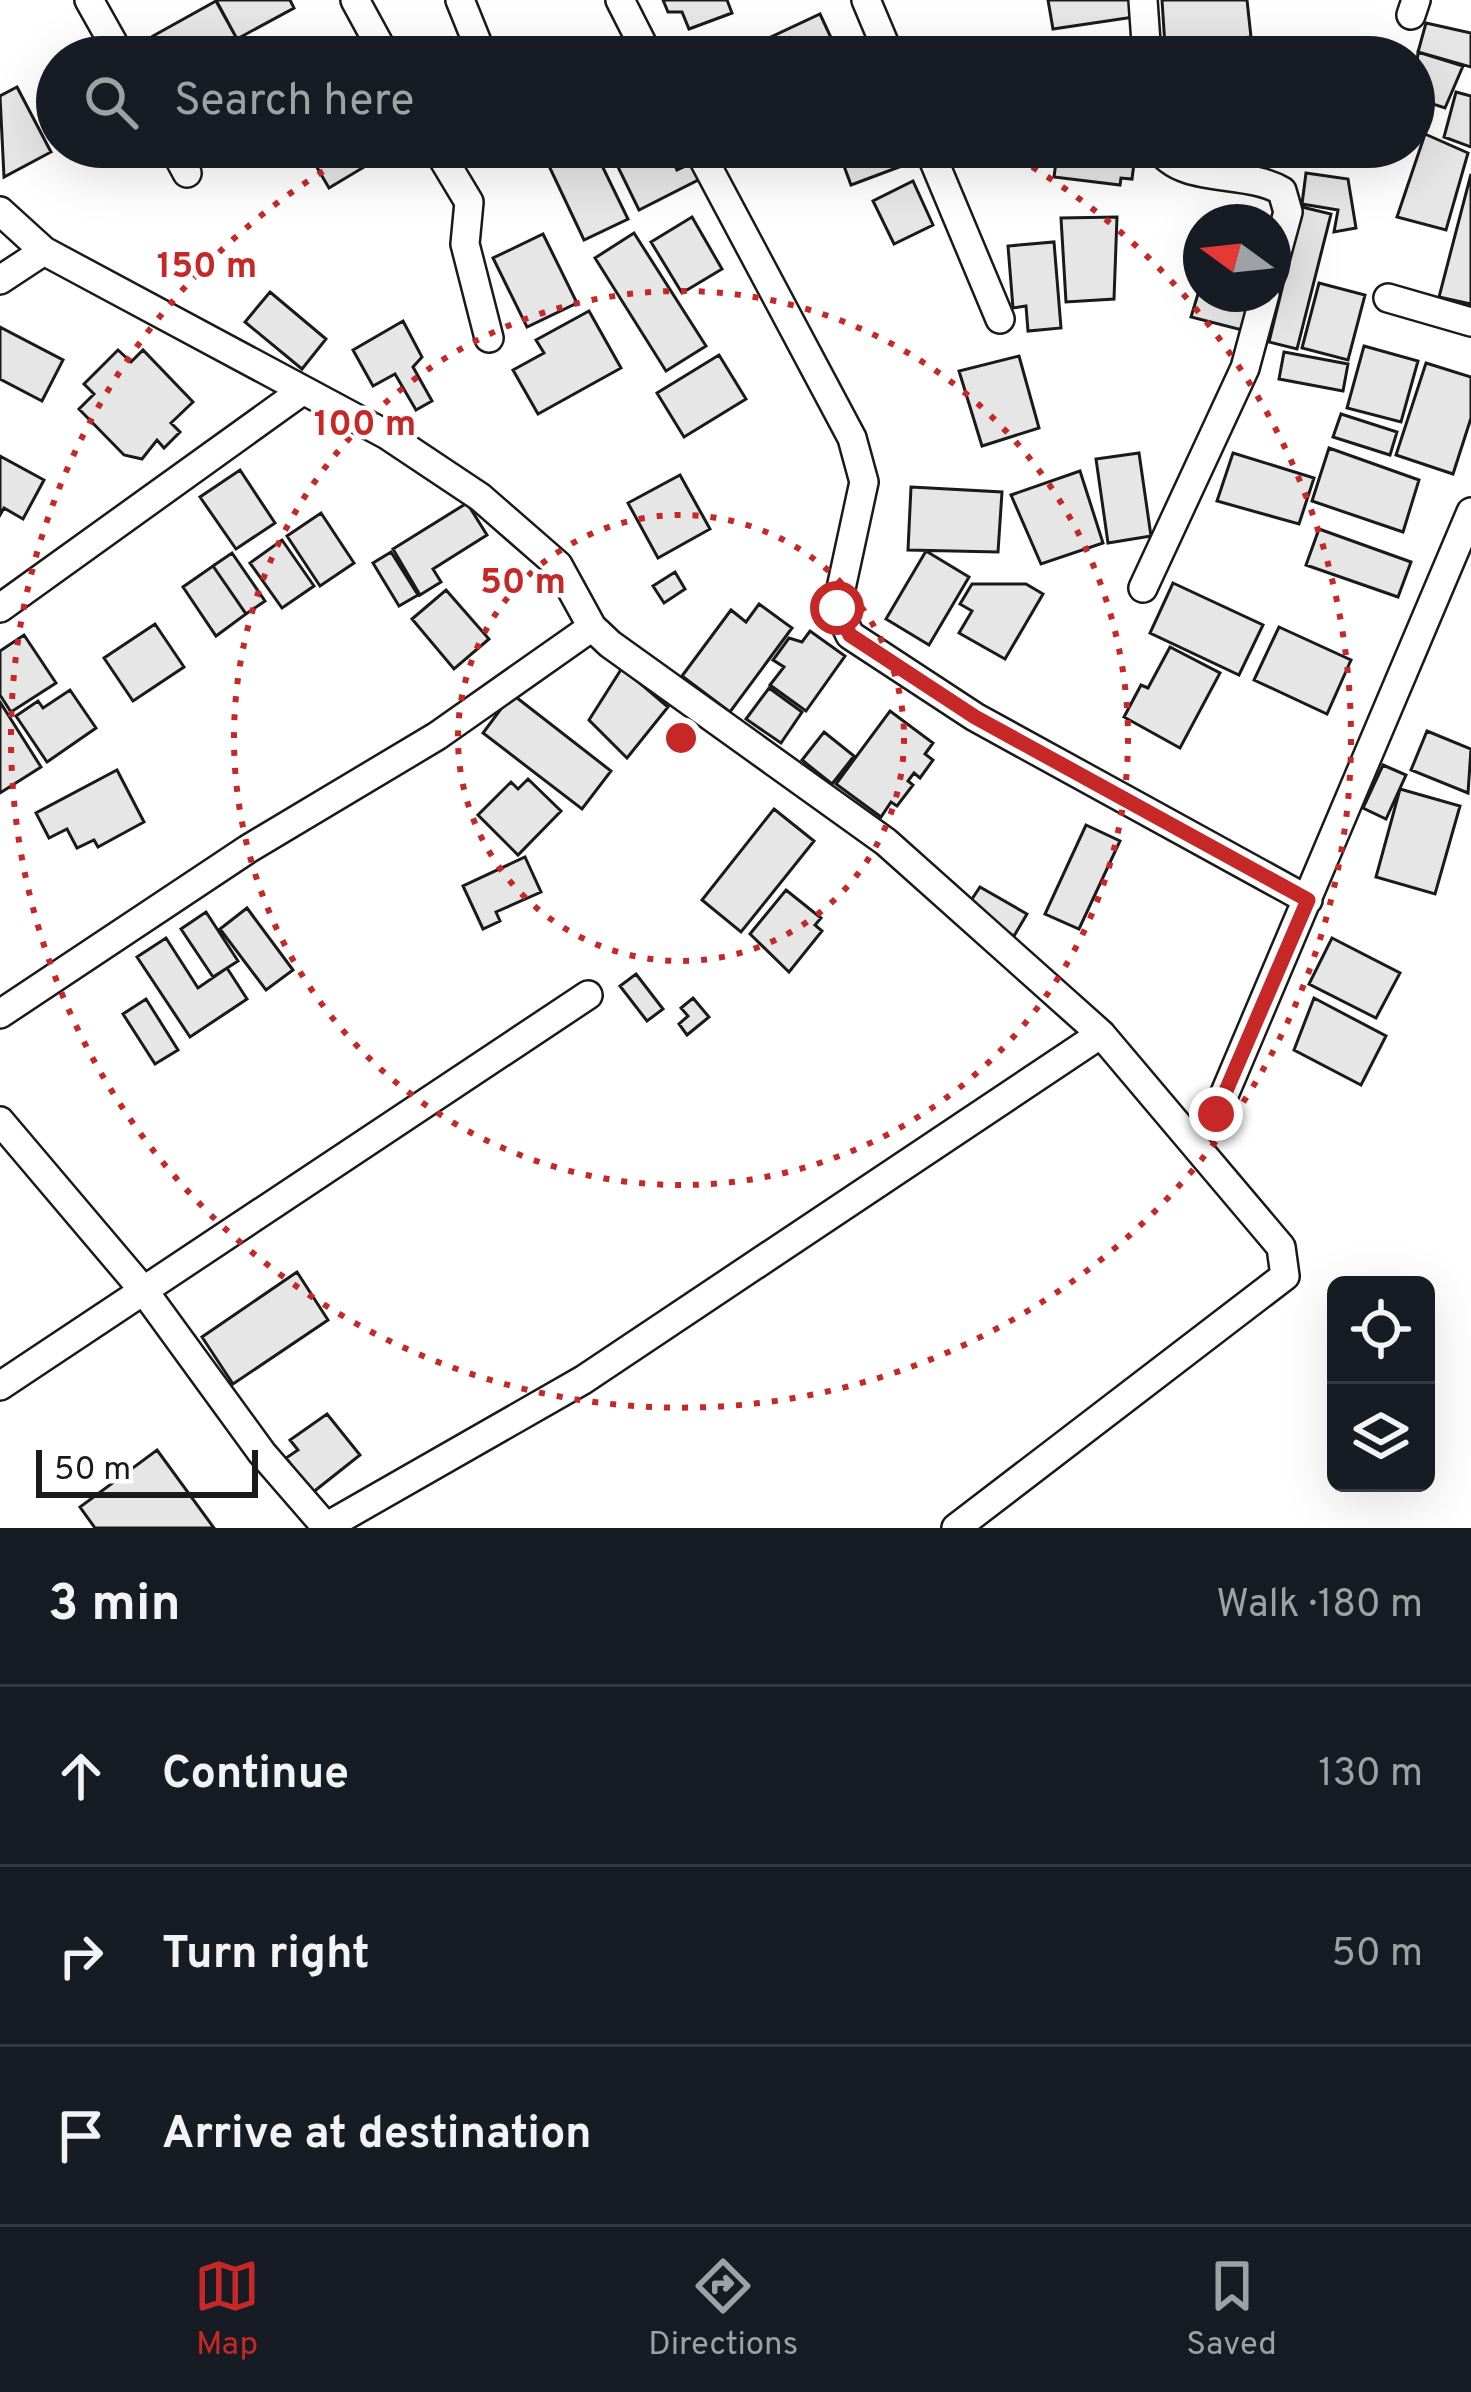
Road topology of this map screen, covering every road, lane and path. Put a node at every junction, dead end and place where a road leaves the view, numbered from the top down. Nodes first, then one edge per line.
1 (89, 0) edge
2 (355, 0) edge
3 (460, 0) edge
4 (620, 0) edge
5 (866, 0) edge
6 (1143, 0) edge
7 (110, 36) edge
8 (375, 36) edge
9 (474, 36) edge
10 (638, 36) edge
11 (881, 36) edge
12 (1146, 36) edge
13 (184, 168) edge
14 (449, 168) edge
15 (708, 168) edge
16 (937, 168) edge
17 (1185, 168) edge
18 (187, 173) dead end
19 (1286, 204) edge
20 (0, 211) edge
21 (44, 251) junction
22 (0, 280) edge
23 (1388, 298) dead end
24 (1260, 312) edge
25 (1000, 319) dead end
26 (1471, 322) edge
27 (489, 338) dead end
28 (302, 392) junction
29 (1471, 512) edge
30 (1143, 587) dead end
31 (0, 608) edge
32 (592, 627) junction
33 (1308, 900) junction
34 (588, 995) dead end
35 (0, 1014) edge
36 (1101, 1034) junction
37 (1216, 1114) dead end
38 (0, 1121) edge
39 (144, 1292) junction
40 (0, 1386) edge
41 (326, 1527) edge
42 (956, 1528) edge

1 - 7 street
2 - 8 street
3 - 9 street
4 - 10 street
5 - 11 street
6 - 12 street
13 - 18 street
14 - 27 street
15 - 33 street
16 - 25 street
17 - 19 street
20 - 21 street
21 - 22 street
21 - 28 street
23 - 26 street
24 - 30 street
28 - 31 street
28 - 32 street
29 - 33 street
32 - 35 street
32 - 36 street
33 - 37 street
34 - 39 street
36 - 41 street
36 - 42 street
38 - 39 street
39 - 40 street
39 - 41 street

